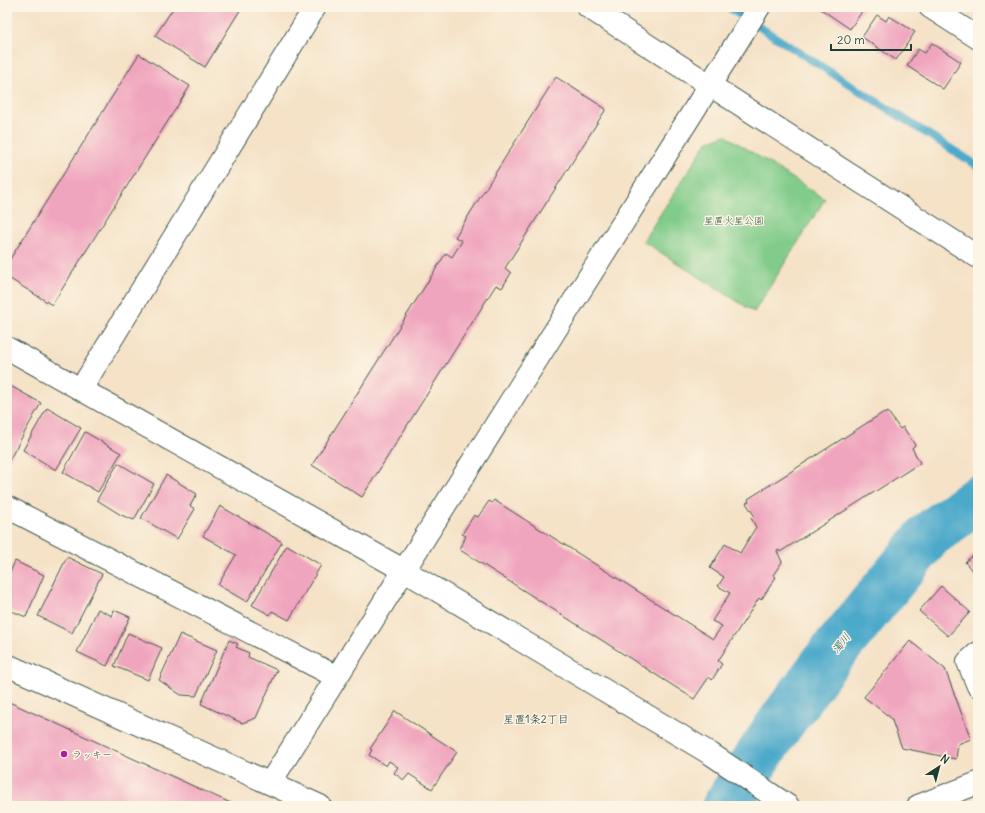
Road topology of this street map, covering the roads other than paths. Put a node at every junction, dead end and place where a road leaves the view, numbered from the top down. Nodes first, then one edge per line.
1 (315, 7) edge
2 (588, 7) edge
3 (758, 8) edge
4 (940, 10) edge
5 (978, 38) edge
6 (709, 86) junction
7 (978, 257) edge
8 (7, 348) edge
9 (81, 389) junction
10 (7, 507) edge
11 (405, 571) junction
12 (978, 653) edge
13 (7, 665) edge
14 (337, 677) junction
15 (978, 686) edge
16 (270, 783) junction
17 (978, 783) edge
18 (320, 806) edge
19 (788, 806) edge
20 (918, 806) edge

1 - 9 street
2 - 6 street
3 - 6 street
4 - 5 street
6 - 7 street
6 - 11 street
8 - 9 street
9 - 11 street
10 - 14 street
11 - 14 street
11 - 19 street
12 - 15 street
13 - 16 street
14 - 16 street
16 - 18 street
17 - 20 street

